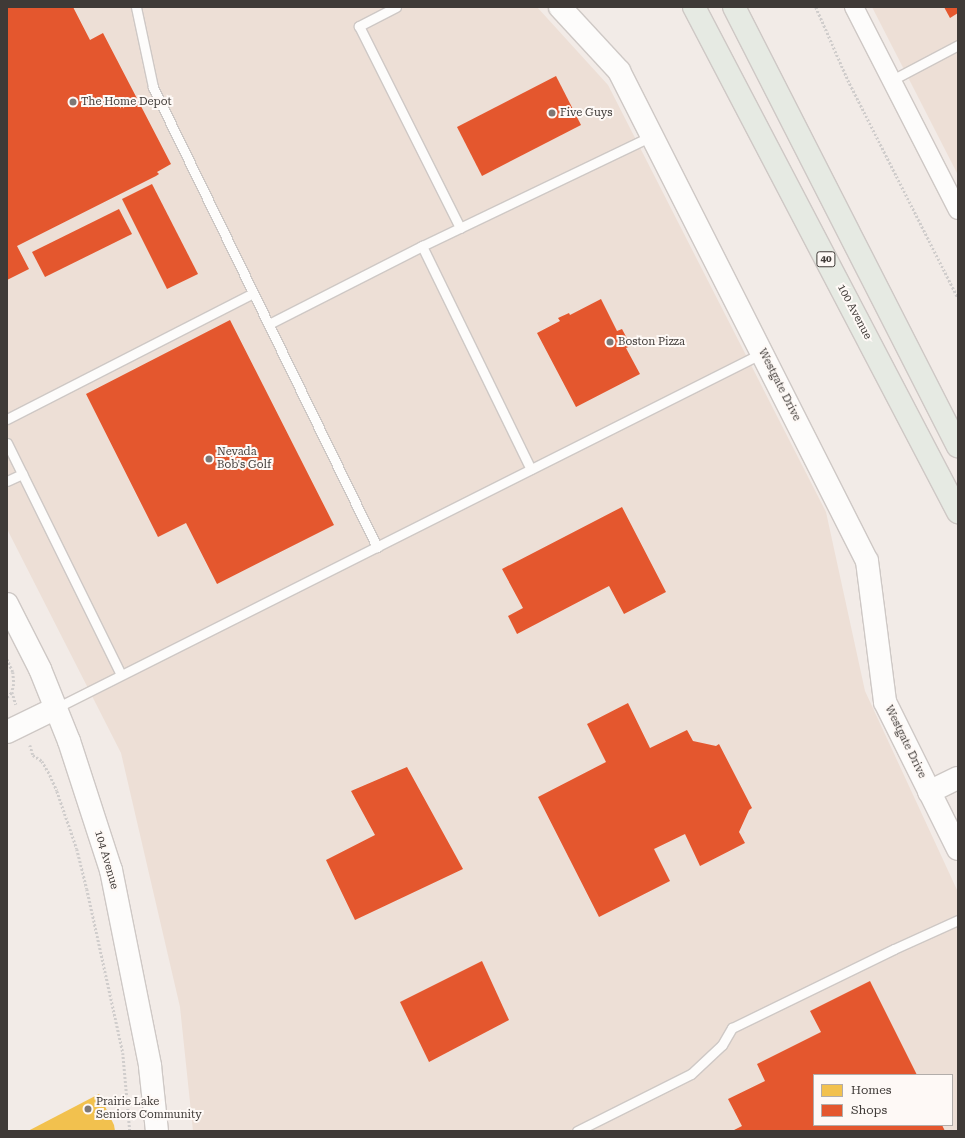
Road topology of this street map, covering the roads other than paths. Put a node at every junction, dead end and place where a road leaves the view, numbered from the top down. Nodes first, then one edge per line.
1 (136, 7) edge
2 (396, 7) edge
3 (560, 7) edge
4 (694, 7) edge
5 (734, 7) edge
6 (854, 7) edge
7 (958, 45) edge
8 (892, 80) junction
9 (652, 136) junction
10 (958, 210) edge
11 (460, 228) junction
12 (422, 246) junction
13 (253, 293) junction
14 (269, 324) junction
15 (763, 353) junction
16 (7, 419) edge
17 (7, 443) edge
18 (958, 446) edge
19 (532, 469) junction
20 (22, 474) junction
21 (7, 481) edge
22 (958, 512) edge
23 (377, 546) junction
24 (7, 604) edge
25 (121, 675) junction
26 (56, 708) junction
27 (15, 728) edge
28 (958, 778) edge
29 (929, 792) junction
30 (958, 849) edge
31 (958, 920) edge
32 (157, 1131) edge
33 (577, 1131) edge

1 - 13 lane
2 - 11 lane
3 - 9 street, Westgate Drive
4 - 22 main road, 100 Avenue / 40
5 - 18 main road
6 - 8 street
7 - 8 lane
8 - 10 street
9 - 11 lane
9 - 15 street, Westgate Drive
11 - 12 lane
12 - 14 lane
12 - 19 lane
13 - 14 lane
13 - 16 lane
14 - 23 lane
15 - 19 lane
15 - 29 street, Westgate Drive
17 - 20 lane
19 - 23 lane
20 - 21 lane
20 - 25 lane
23 - 25 lane
24 - 26 street, 104 Avenue
25 - 26 lane
26 - 27 street
26 - 32 street, 104 Avenue
28 - 29 street, Westgate Drive
29 - 30 street, Westgate Drive
31 - 33 lane

